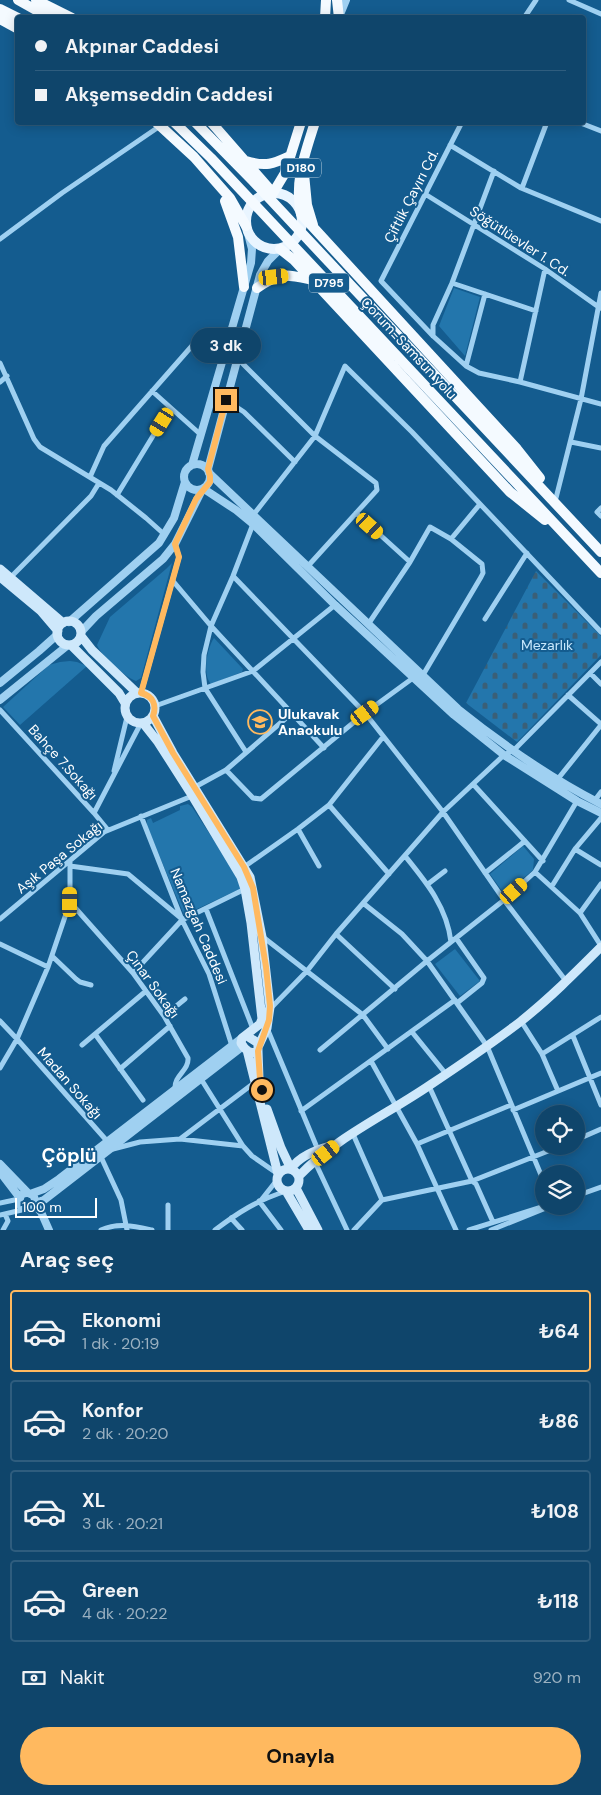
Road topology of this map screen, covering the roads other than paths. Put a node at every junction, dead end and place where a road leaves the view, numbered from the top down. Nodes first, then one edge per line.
1 (18, 0) edge
2 (36, 0) edge
3 (326, 0) edge
4 (337, 0) edge
5 (346, 0) edge
6 (536, 0) edge
7 (568, 0) edge
8 (0, 9) edge
9 (601, 14) edge
10 (45, 15) edge
11 (66, 15) edge
12 (325, 15) edge
13 (339, 15) edge
14 (340, 15) edge
15 (526, 15) edge
16 (15, 16) edge
17 (0, 19) edge
18 (15, 26) edge
19 (157, 125) edge
20 (159, 125) edge
21 (177, 125) edge
22 (198, 125) edge
23 (214, 125) edge
24 (300, 125) edge
25 (314, 125) edge
26 (460, 125) edge
27 (546, 125) edge
28 (586, 125) edge
29 (601, 131) edge
30 (450, 144) junction
31 (290, 156) junction
32 (245, 161) junction
33 (302, 162) junction
34 (494, 171) junction
35 (216, 182) junction
36 (522, 188) junction
37 (273, 193) junction
38 (425, 194) junction
39 (301, 214) junction
40 (601, 221) edge
41 (474, 224) junction
42 (246, 226) junction
43 (314, 229) junction
44 (0, 239) edge
45 (280, 249) junction
46 (545, 269) junction
47 (313, 280) junction
48 (452, 283) junction
49 (244, 287) junction
50 (257, 288) junction
51 (601, 293) edge
52 (485, 294) junction
53 (600, 308) edge
54 (536, 311) junction
55 (433, 336) junction
56 (225, 351) junction
57 (237, 358) junction
58 (0, 363) edge
59 (466, 366) junction
60 (7, 376) junction
61 (0, 382) edge
62 (520, 382) junction
63 (152, 391) junction
64 (581, 399) junction
65 (226, 400) junction
66 (601, 404) edge
67 (170, 408) junction
68 (200, 434) junction
69 (315, 436) junction
70 (571, 442) junction
71 (601, 448) edge
72 (295, 462) junction
73 (192, 465) junction
74 (208, 471) junction
75 (90, 477) junction
76 (185, 482) junction
77 (99, 483) junction
78 (203, 489) junction
79 (117, 495) junction
80 (556, 498) junction
81 (480, 504) junction
82 (601, 508) edge
83 (356, 513) junction
84 (254, 514) junction
85 (601, 516) edge
86 (253, 524) junction
87 (582, 532) junction
88 (165, 535) junction
89 (451, 539) junction
90 (175, 544) junction
91 (575, 544) junction
92 (601, 552) edge
93 (526, 553) junction
94 (410, 562) junction
95 (308, 566) junction
96 (0, 569) edge
97 (601, 573) edge
98 (233, 576) junction
99 (0, 577) edge
100 (10, 578) junction
101 (173, 581) junction
102 (335, 605) junction
103 (485, 619) dead end
104 (369, 623) junction
105 (211, 626) junction
106 (62, 627) junction
107 (601, 632) edge
108 (81, 634) junction
109 (292, 638) junction
110 (69, 645) junction
111 (601, 662) edge
112 (253, 671) junction
113 (590, 673) junction
114 (423, 675) junction
115 (413, 678) junction
116 (0, 683) edge
117 (601, 684) edge
118 (205, 688) junction
119 (139, 693) junction
120 (568, 695) junction
121 (0, 700) edge
122 (125, 703) junction
123 (155, 706) junction
124 (0, 710) edge
125 (292, 713) junction
126 (365, 713) junction
127 (127, 716) junction
128 (153, 716) junction
129 (142, 723) junction
130 (601, 725) edge
131 (383, 737) junction
132 (324, 748) junction
133 (514, 750) junction
134 (246, 752) junction
135 (504, 755) junction
136 (226, 770) junction
137 (112, 779) junction
138 (557, 780) junction
139 (473, 784) junction
140 (194, 791) junction
141 (601, 792) edge
142 (577, 801) junction
143 (598, 802) edge
144 (329, 804) junction
145 (443, 812) junction
146 (94, 813) junction
147 (601, 814) edge
148 (141, 816) junction
149 (601, 818) edge
150 (298, 829) junction
151 (108, 830) junction
152 (525, 841) junction
153 (575, 849) junction
154 (405, 856) junction
155 (543, 861) junction
156 (70, 864) junction
157 (601, 865) edge
158 (319, 866) dead end
159 (244, 867) junction
160 (445, 871) dead end
161 (535, 872) junction
162 (485, 873) junction
163 (389, 874) junction
164 (428, 884) junction
165 (601, 884) edge
166 (552, 886) junction
167 (245, 889) junction
168 (504, 900) junction
169 (70, 902) junction
170 (363, 903) junction
171 (206, 909) junction
172 (580, 914) junction
173 (0, 919) edge
174 (182, 920) junction
175 (336, 934) junction
176 (262, 937) junction
177 (453, 940) junction
178 (0, 944) edge
179 (601, 947) edge
180 (52, 956) junction
181 (426, 961) junction
182 (48, 967) junction
183 (307, 971) junction
184 (133, 973) junction
185 (566, 981) junction
186 (91, 985) dead end
187 (395, 989) junction
188 (146, 991) junction
189 (184, 999) dead end
190 (456, 1001) junction
191 (270, 1009) junction
192 (363, 1014) junction
193 (164, 1016) junction
194 (601, 1018) edge
195 (0, 1021) edge
196 (521, 1021) junction
197 (170, 1026) junction
198 (267, 1028) junction
199 (412, 1032) junction
200 (95, 1034) junction
201 (573, 1036) junction
202 (17, 1039) junction
203 (246, 1040) junction
204 (82, 1045) dead end
205 (232, 1046) junction
206 (487, 1046) junction
207 (258, 1048) junction
208 (388, 1049) junction
209 (320, 1050) dead end
210 (542, 1054) junction
211 (371, 1061) junction
212 (2, 1063) edge
213 (0, 1068) edge
214 (120, 1069) junction
215 (601, 1073) edge
216 (446, 1074) junction
217 (590, 1078) junction
218 (201, 1079) junction
219 (254, 1083) junction
220 (430, 1086) junction
221 (175, 1089) junction
222 (558, 1091) junction
223 (144, 1100) dead end
224 (601, 1105) edge
225 (396, 1107) junction
226 (220, 1108) junction
227 (512, 1108) junction
228 (301, 1111) junction
229 (601, 1129) edge
230 (449, 1132) junction
231 (353, 1134) junction
232 (585, 1136) edge
233 (180, 1139) junction
234 (107, 1141) junction
235 (338, 1144) junction
236 (417, 1144) junction
237 (243, 1146) junction
238 (110, 1150) junction
239 (318, 1150) junction
240 (540, 1155) edge
241 (101, 1157) junction
242 (533, 1158) junction
243 (314, 1162) junction
244 (0, 1164) edge
245 (536, 1165) edge
246 (290, 1169) junction
247 (0, 1172) edge
248 (299, 1176) junction
249 (278, 1177) junction
250 (472, 1181) junction
251 (601, 1187) edge
252 (296, 1188) junction
253 (437, 1188) junction
254 (286, 1191) junction
255 (29, 1193) junction
256 (585, 1193) edge
257 (20, 1198) junction
258 (260, 1200) junction
259 (382, 1200) junction
260 (0, 1204) edge
261 (168, 1205) dead end
262 (31, 1206) junction
263 (535, 1209) edge
264 (535, 1214) edge
265 (2, 1215) edge
266 (231, 1218) junction
267 (493, 1222) junction
268 (127, 1228) edge
269 (507, 1228) edge
270 (3, 1230) edge
271 (44, 1230) edge
272 (49, 1230) edge
273 (101, 1230) edge
274 (152, 1230) edge
275 (168, 1230) edge
276 (215, 1230) edge
277 (242, 1230) edge
278 (281, 1230) edge
279 (309, 1230) edge
280 (318, 1230) edge
281 (347, 1230) edge
282 (354, 1230) edge
283 (456, 1230) edge
284 (469, 1230) edge
285 (491, 1230) edge

1 - 10 highway
2 - 11 highway
3 - 12 highway
4 - 13 highway
5 - 14 street
6 - 15 street
7 - 9 street
8 - 16 highway
17 - 18 highway
19 - 44 street
20 - 35 highway
21 - 91 highway, Çorum-Samsun yolu / D795
22 - 87 highway, Çorum-Samsun yolu / D795
23 - 32 highway
24 - 31 highway, D180
25 - 33 highway, D180
26 - 30 street, Çiftlik Çayırı Cd.
27 - 36 street
28 - 29 street
30 - 34 street
30 - 38 street, Çiftlik Çayırı Cd.
31 - 32 highway
31 - 37 highway, D180
32 - 37 highway
33 - 39 highway, D180
33 - 43 highway
34 - 36 street
34 - 41 street
35 - 42 highway
35 - 49 highway
36 - 40 street
37 - 39 main road
37 - 42 main road
38 - 41 street, Söğütlüevler 1. Cd.
38 - 55 street, Çiftlik Çayırı Cd.
39 - 43 highway
39 - 45 main road
41 - 46 street, Söğütlüevler 1. Cd.
41 - 48 street
42 - 45 main road
42 - 49 street
43 - 80 highway
45 - 47 highway
45 - 50 street
46 - 53 street, Söğütlüevler 1. Cd.
46 - 54 street
47 - 50 highway
47 - 91 highway
48 - 52 street
48 - 55 street
49 - 56 street
50 - 57 street
51 - 53 street
52 - 54 street
52 - 59 street
53 - 64 street
54 - 62 street
55 - 59 street
56 - 63 street
56 - 68 street
57 - 65 street
57 - 69 street
58 - 60 street
59 - 62 street
60 - 61 street
60 - 75 street
62 - 64 street
63 - 67 street
63 - 75 street
64 - 66 street
64 - 70 street
65 - 72 street
65 - 74 street
67 - 68 street
67 - 79 street
68 - 73 street
69 - 72 street
69 - 81 street
69 - 83 street
70 - 71 street
70 - 80 street
72 - 84 street
73 - 74 street
73 - 76 street
74 - 78 street
74 - 84 street
75 - 77 street
76 - 78 street
76 - 88 street
77 - 79 street
77 - 100 street
78 - 86 street
78 - 90 street
79 - 88 street
80 - 87 highway
81 - 89 street
81 - 93 street
82 - 85 street
83 - 94 street
83 - 95 street
84 - 95 street
86 - 98 street
86 - 102 street
87 - 92 highway, Çorum-Samsun yolu / D795
88 - 106 street
89 - 94 street
89 - 114 street
90 - 101 street
90 - 108 street
91 - 97 highway, Çorum-Samsun yolu / D795
93 - 103 street
93 - 107 street
94 - 104 street
95 - 104 street
96 - 100 main road
98 - 105 street
98 - 109 street
99 - 106 main road
100 - 106 main road
101 - 105 street
101 - 119 street
102 - 109 street
102 - 115 street
104 - 114 street
105 - 112 street
105 - 118 street
106 - 108 main road
106 - 110 main road
106 - 116 street
108 - 110 main road
108 - 119 main road
109 - 112 street
109 - 126 street
110 - 121 street
110 - 122 main road
111 - 113 street
112 - 118 street
112 - 125 street
113 - 117 street
113 - 120 street
114 - 133 street
115 - 126 street
115 - 135 street
118 - 123 street
118 - 134 street
119 - 122 main road
119 - 123 main road
120 - 130 street
120 - 133 street
122 - 127 main road
123 - 128 main road
124 - 146 street, Bahçe 7.Sokağı
125 - 132 street
125 - 134 street, Aşık Paşa Sokağı
126 - 131 street
126 - 132 street
127 - 129 main road
127 - 137 street
128 - 129 main road
128 - 140 main road
129 - 137 street
129 - 140 main road
130 - 138 street
131 - 144 street
131 - 145 street
132 - 136 street
133 - 135 street
133 - 138 street
134 - 136 street, Aşık Paşa Sokağı
135 - 139 street
135 - 142 street
136 - 140 street, Aşık Paşa Sokağı
137 - 146 street
138 - 143 street
139 - 145 street
139 - 152 street
140 - 148 street, Aşık Paşa Sokağı
140 - 159 main road
140 - 167 main road
141 - 143 street
142 - 147 street
142 - 155 street
144 - 150 street
144 - 163 street
145 - 154 street
145 - 162 street
146 - 151 street, Bahçe 7.Sokağı
148 - 151 street, Aşık Paşa Sokağı
148 - 174 street, Namazgah Caddesi
149 - 153 street
150 - 158 street
150 - 159 street
151 - 156 street, Aşık Paşa Sokağı
152 - 155 street
152 - 162 street
153 - 157 street
153 - 166 street
154 - 163 street
154 - 164 street
155 - 161 street
156 - 169 street
156 - 173 street, Aşık Paşa Sokağı
156 - 174 street
159 - 176 main road
160 - 164 street
161 - 166 street
161 - 168 street
162 - 168 street
163 - 170 street
164 - 177 street
165 - 172 street
166 - 172 street
167 - 171 street
167 - 203 main road
168 - 177 street
168 - 185 street
169 - 180 street
169 - 184 street, Çınar Sokağı
170 - 175 street
170 - 181 street
171 - 174 street
171 - 203 street
172 - 179 street
174 - 184 street
174 - 205 street, Namazgah Caddesi
175 - 183 street
175 - 187 street
176 - 183 street
176 - 191 main road
177 - 181 street
177 - 190 street
178 - 182 street
179 - 185 main road
180 - 182 street
180 - 186 street
181 - 187 street
181 - 190 street
182 - 202 street
183 - 191 street
183 - 192 street
184 - 188 street, Çınar Sokağı
185 - 196 main road
187 - 192 street
188 - 193 street, Çınar Sokağı
188 - 200 street
189 - 193 street
190 - 199 street
190 - 206 street
191 - 198 main road
192 - 208 street
192 - 209 street
193 - 197 street, Çınar Sokağı
194 - 201 street
195 - 202 street, Madan Sokağı
196 - 206 main road
196 - 210 street
197 - 214 street
197 - 221 street, Çınar Sokağı
198 - 207 main road
198 - 228 street
199 - 208 street
199 - 216 street
200 - 204 street
200 - 214 street
201 - 210 street
201 - 217 street
202 - 212 street
202 - 234 street, Madan Sokağı
203 - 205 street
203 - 207 main road
203 - 207 main road
203 - 218 street
203 - 219 main road
205 - 221 street
206 - 216 main road
206 - 227 street
207 - 246 main road
208 - 211 street
210 - 222 street
211 - 225 street
211 - 228 street
212 - 213 street
214 - 223 street
215 - 217 street
216 - 220 main road
217 - 222 street
217 - 224 street
218 - 226 street
218 - 238 street
219 - 226 street
219 - 249 main road
220 - 225 main road
220 - 230 street
221 - 234 street
222 - 227 street
225 - 231 main road
225 - 236 street
226 - 233 street
226 - 237 street
227 - 230 street
227 - 242 street
228 - 239 street
229 - 232 street
230 - 236 street
230 - 250 street
231 - 235 main road
231 - 259 street
233 - 237 street
233 - 238 street
234 - 255 street
235 - 239 main road
235 - 243 main road
236 - 253 street
237 - 249 street
238 - 241 street
239 - 246 main road
240 - 242 street
241 - 262 street
241 - 268 street
242 - 245 street
242 - 250 street
243 - 248 main road
243 - 281 street
244 - 255 street
246 - 248 main road
246 - 249 main road
247 - 257 street
248 - 252 main road
249 - 254 main road
249 - 258 street
250 - 253 street
250 - 267 street
251 - 256 street
252 - 254 main road
252 - 280 main road
253 - 259 street
253 - 283 street
254 - 258 street
254 - 279 main road
255 - 257 street
255 - 262 street
257 - 260 street
257 - 262 street
258 - 266 street
258 - 278 street
259 - 282 street
261 - 275 street
262 - 265 street
262 - 271 street
262 - 272 street
263 - 267 street
264 - 269 street
265 - 270 street
266 - 276 street
266 - 277 street
267 - 284 street
268 - 273 street
268 - 274 street
269 - 285 street

